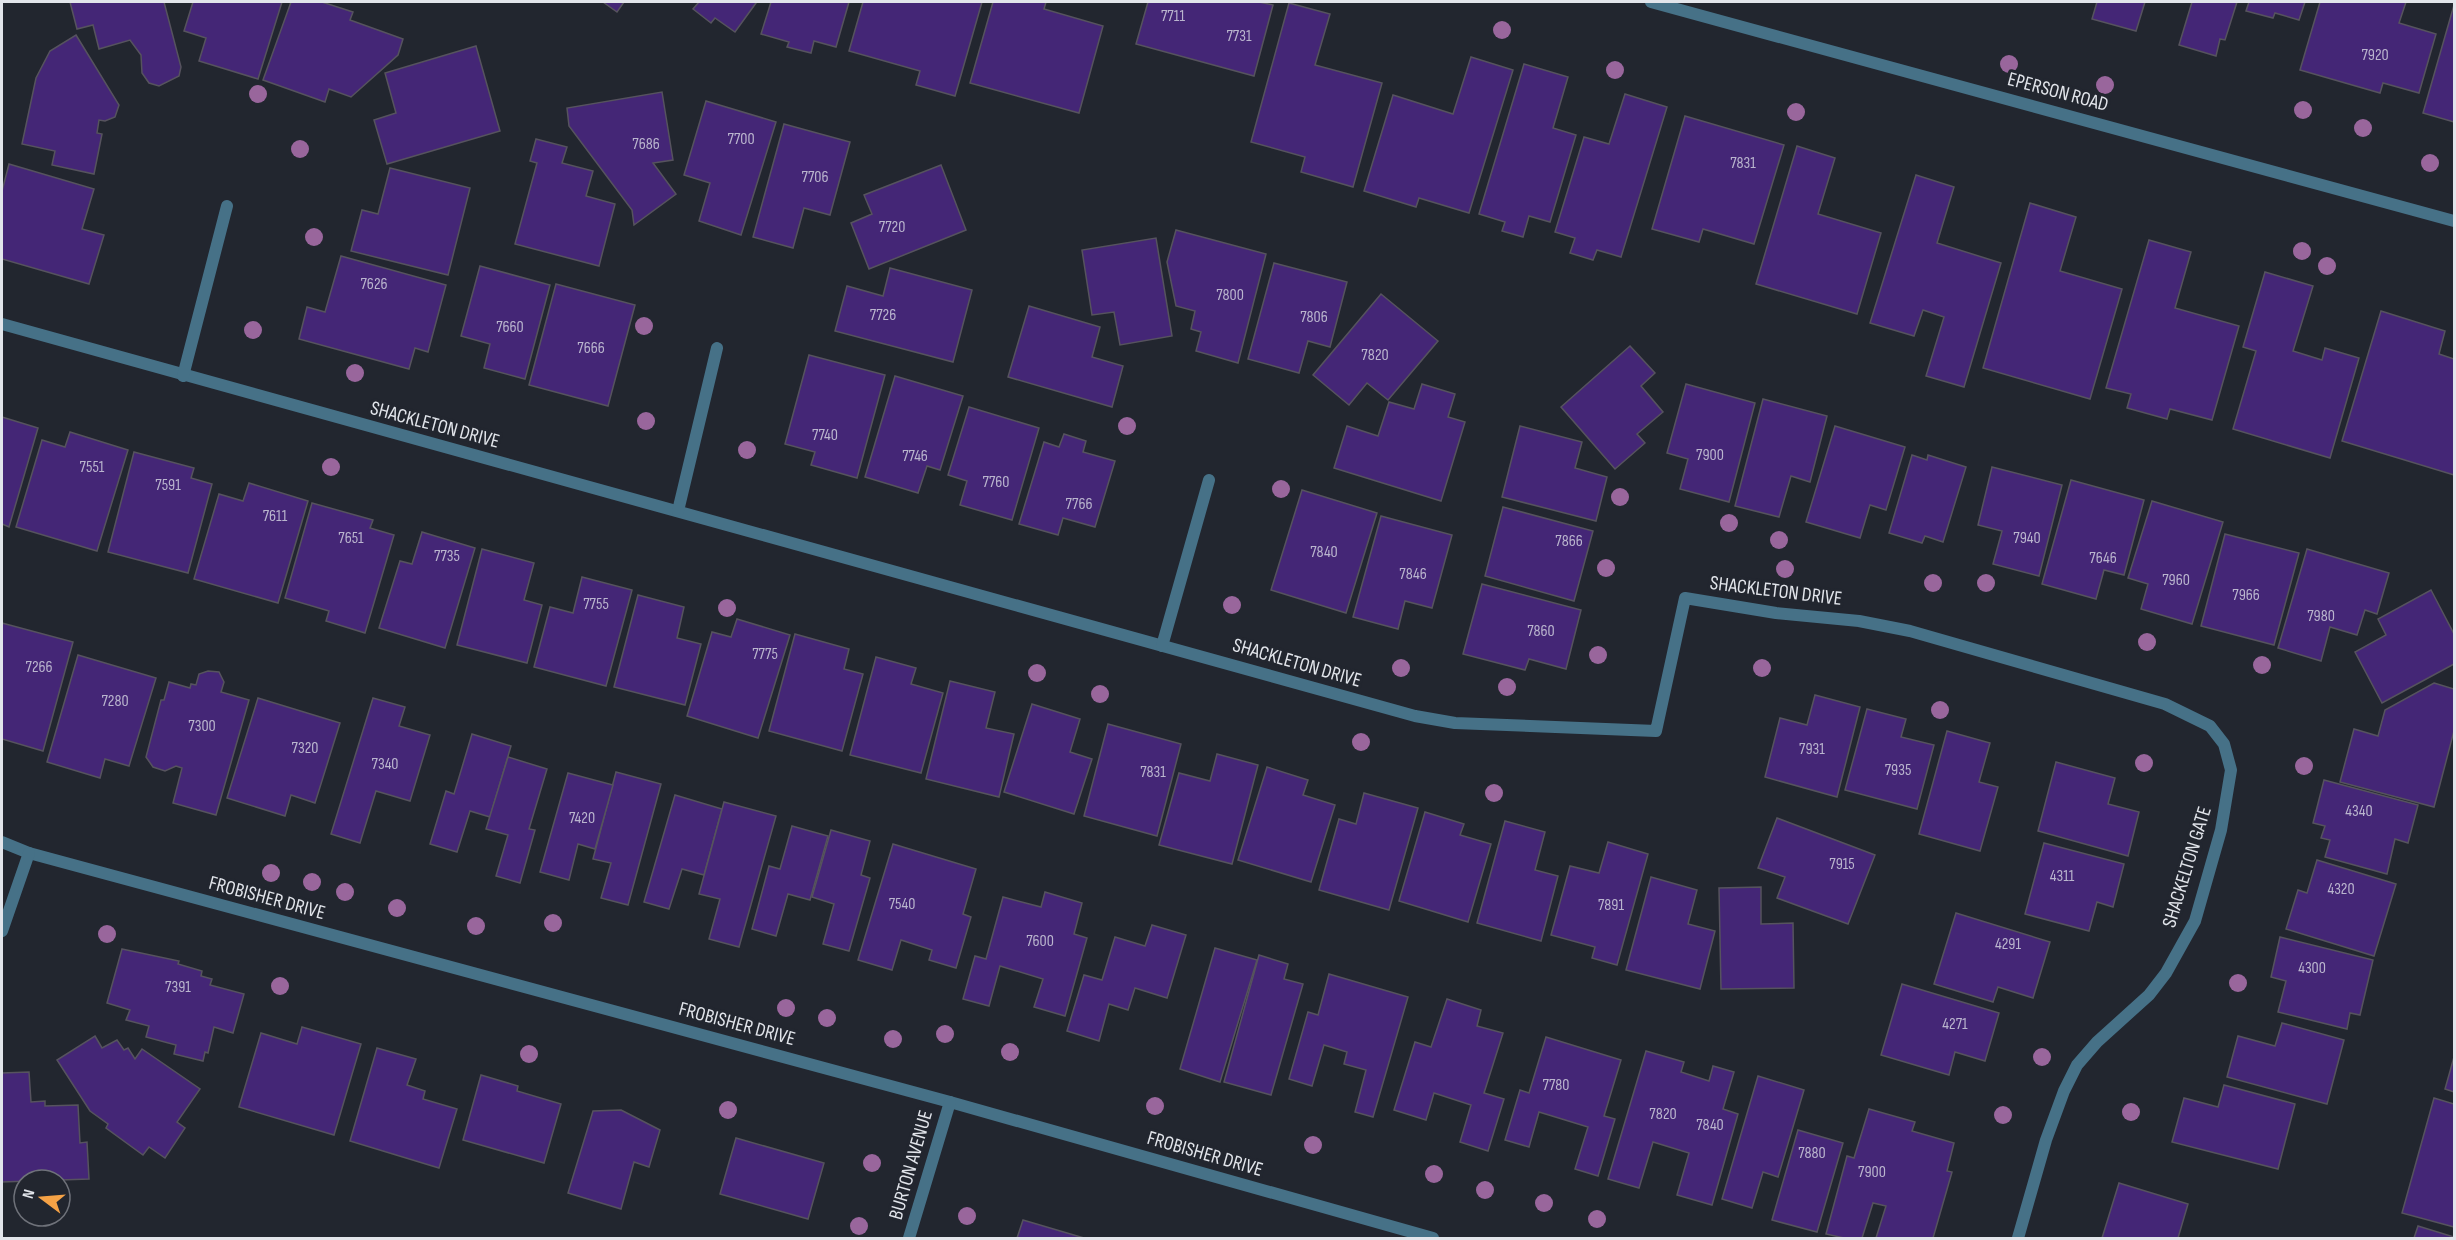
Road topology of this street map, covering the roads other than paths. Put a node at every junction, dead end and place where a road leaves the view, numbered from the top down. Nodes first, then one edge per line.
1 (1651, 2) edge
2 (227, 207) dead end
3 (2454, 221) edge
4 (2, 324) edge
5 (717, 348) dead end
6 (183, 376) junction
7 (1209, 480) dead end
8 (678, 511) junction
9 (1162, 646) junction
10 (2224, 744) joint
11 (2, 842) edge
12 (29, 853) junction
13 (2, 931) edge
14 (950, 1102) junction
15 (909, 1239) edge
16 (1433, 1239) edge
17 (2018, 1239) edge

1 - 3 street, EPERSON ROAD
2 - 6 street
4 - 6 street, SHACKLETON DRIVE
5 - 8 street
6 - 8 street, SHACKLETON DRIVE
7 - 9 street
8 - 9 street, SHACKLETON DRIVE
9 - 10 street, SHACKLETON DRIVE
10 - 17 street, SHACKELTON GATE
11 - 12 street, FROBISHER DRIVE
12 - 13 street
12 - 14 street, FROBISHER DRIVE
14 - 15 street, BURTON AVENUE
14 - 16 street, FROBISHER DRIVE

